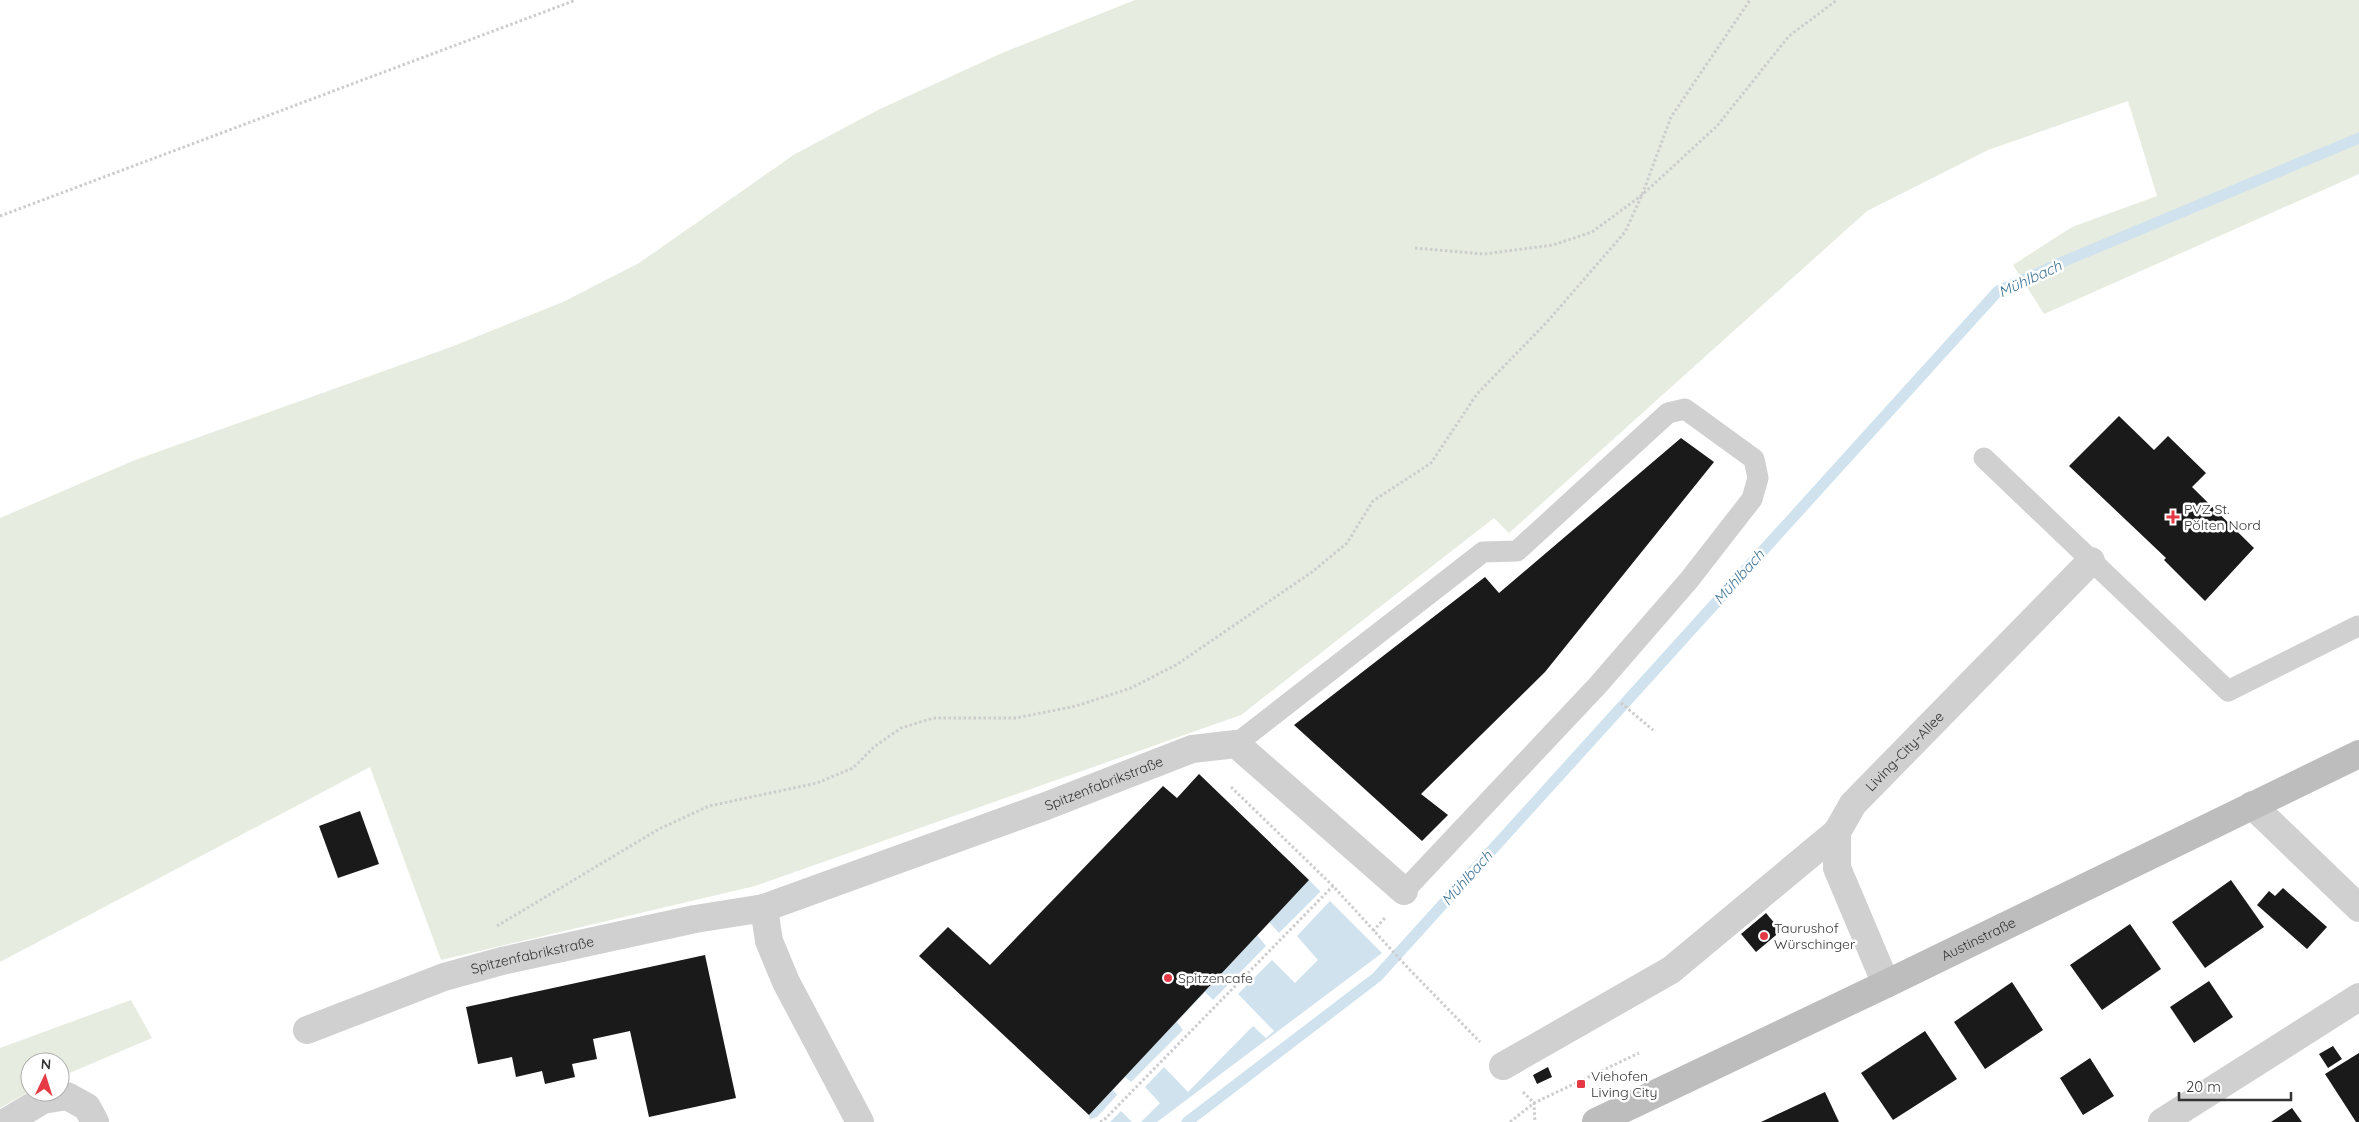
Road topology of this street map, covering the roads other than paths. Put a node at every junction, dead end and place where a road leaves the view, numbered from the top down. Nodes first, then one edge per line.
1 (1984, 458) dead end
2 (2092, 561) junction
3 (2358, 626) dead end
4 (1236, 744) junction
5 (2359, 754) edge
6 (2252, 805) junction
7 (1837, 832) junction
8 (1404, 891) joint
9 (764, 908) junction
10 (2359, 908) edge
11 (1886, 984) junction
12 (2359, 997) edge
13 (307, 1030) dead end
14 (1503, 1066) road end
15 (6, 1122) edge
16 (95, 1122) edge
17 (860, 1122) edge
18 (1596, 1122) edge
19 (2162, 1122) edge

1 - 2 lane
2 - 3 lane
2 - 7 street, Living-City-Allee
4 - 8 street
4 - 8 lane
4 - 9 street, Spitzenfabrikstraße
5 - 6 main road, Austinstraße
6 - 10 street
6 - 11 main road, Austinstraße
7 - 11 street, Living-City-Allee
7 - 14 street
9 - 13 street, Spitzenfabrikstraße
9 - 17 street
11 - 18 main road, Austinstraße
12 - 19 street
15 - 16 street

